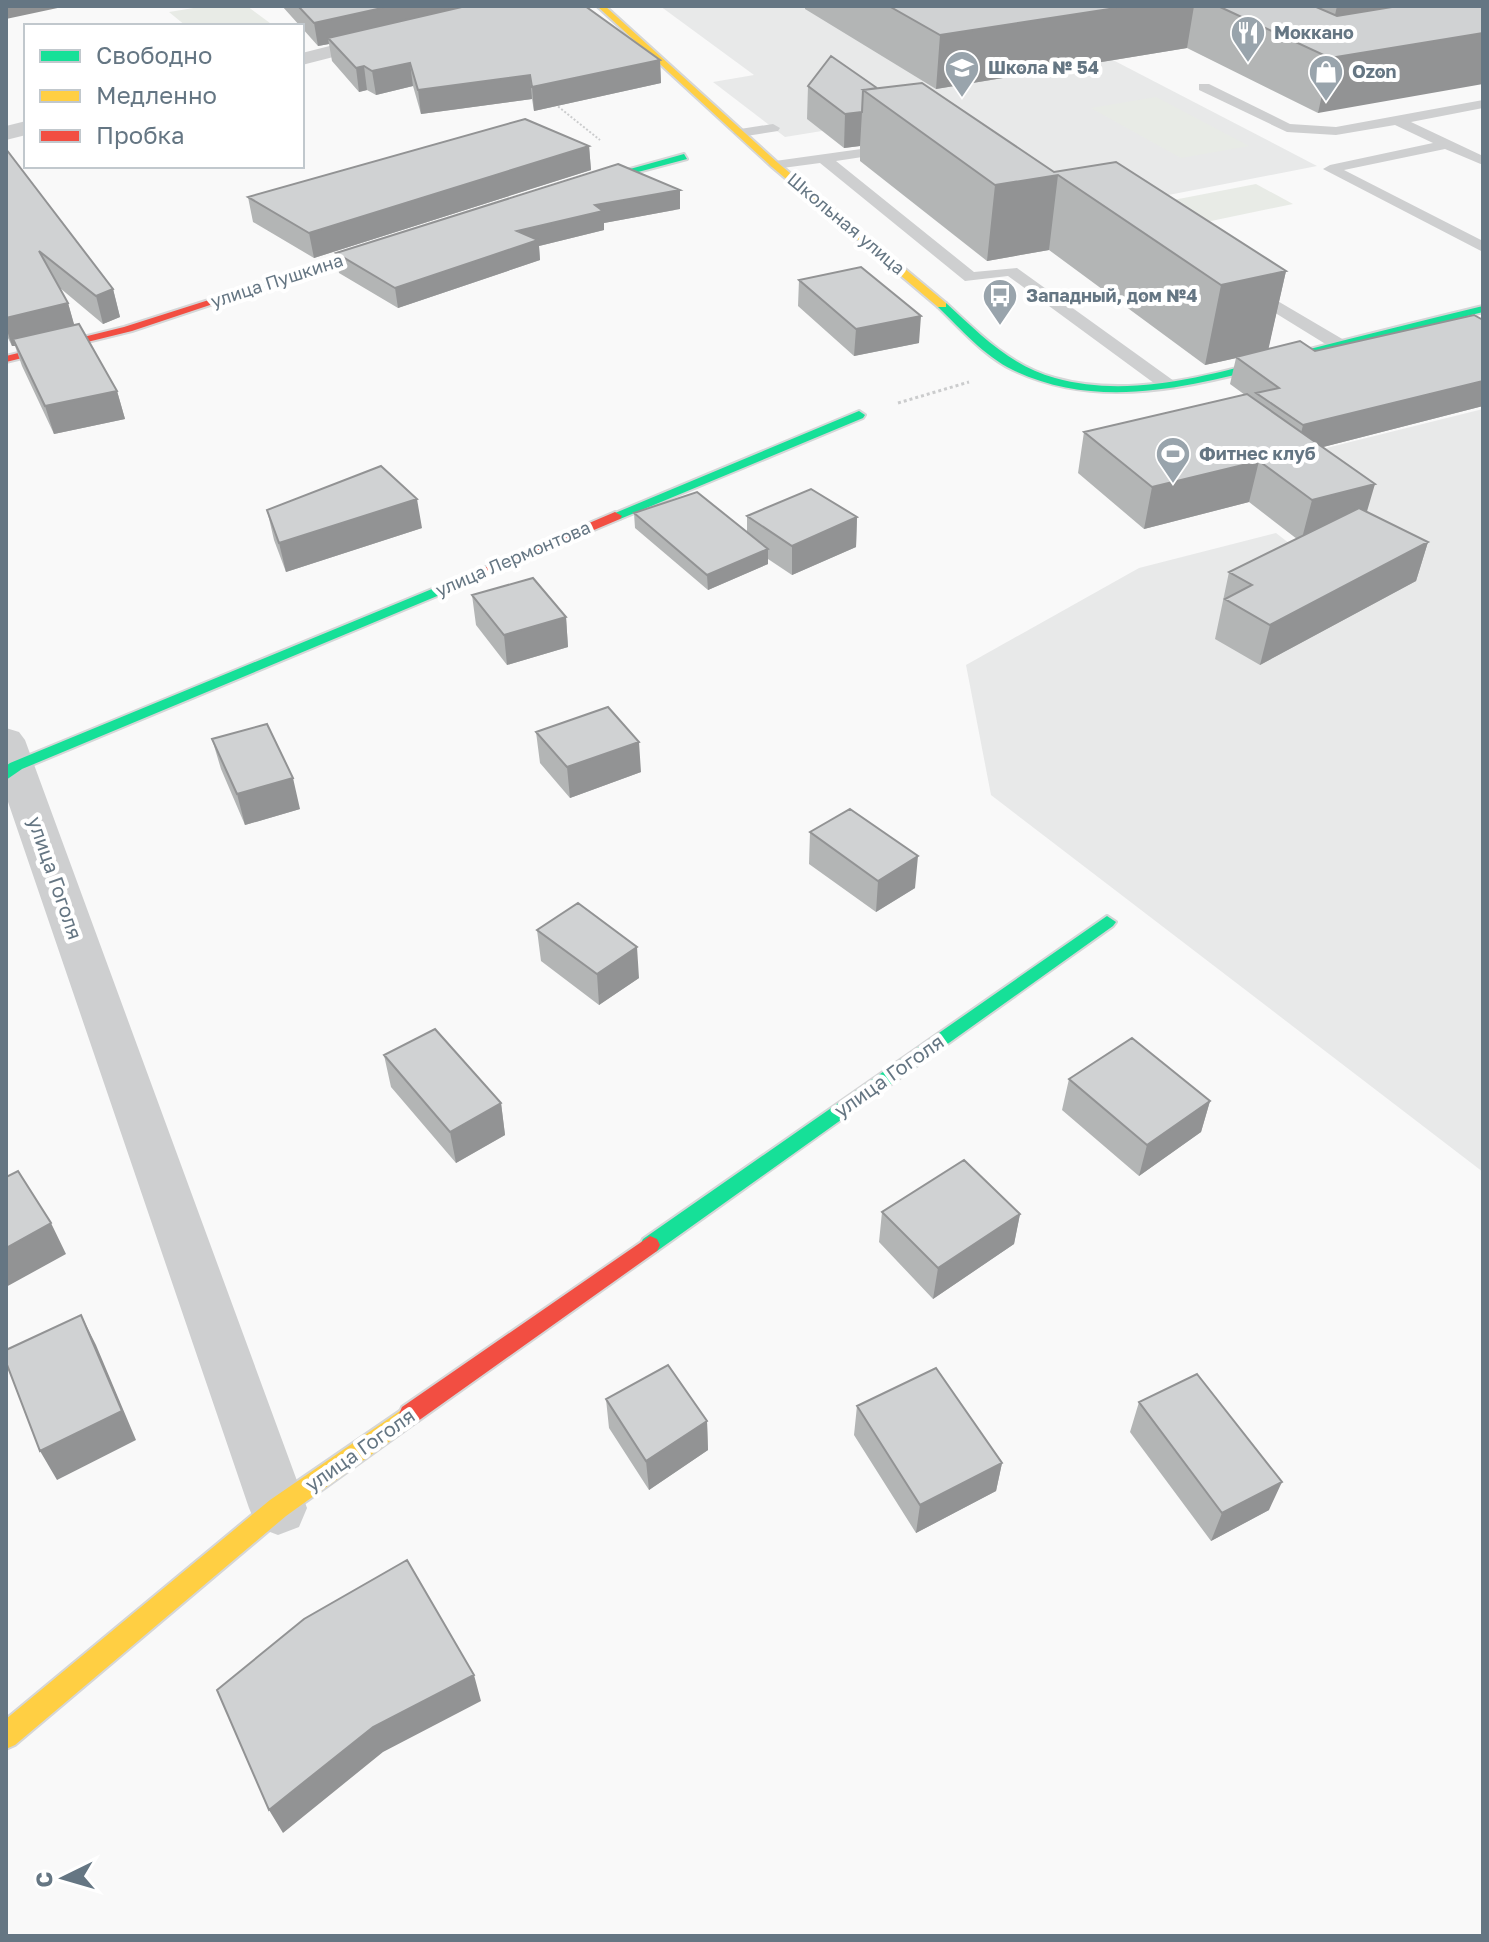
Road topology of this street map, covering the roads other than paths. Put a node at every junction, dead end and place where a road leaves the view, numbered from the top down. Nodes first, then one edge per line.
1 (601, 6) edge
2 (408, 32) edge
3 (304, 58) edge
4 (1204, 87) dead end
5 (1483, 104) edge
6 (1397, 121) junction
7 (773, 128) dead end
8 (740, 133) junction
9 (1447, 144) junction
10 (909, 146) edge
11 (684, 157) dead end
12 (823, 158) junction
13 (1483, 161) edge
14 (775, 165) junction
15 (552, 193) edge
16 (416, 237) edge
17 (1483, 247) edge
18 (1227, 275) edge
19 (1483, 309) edge
20 (1453, 316) junction
21 (1473, 328) edge
22 (1338, 344) junction
23 (6, 359) edge
24 (1168, 385) junction
25 (859, 415) road end
26 (9, 760) edge
27 (1107, 922) dead end
28 (278, 1508) junction
29 (6, 1736) edge

1 - 8 street, Школьная улица
2 - 3 street
4 - 6 lane
5 - 6 lane
6 - 9 lane
7 - 8 lane
8 - 14 street, Школьная улица
9 - 13 lane
9 - 17 lane
10 - 12 lane
11 - 15 street
12 - 14 lane
12 - 24 lane
14 - 24 street, Школьная улица
16 - 23 street, улица Пушкина
18 - 22 lane
19 - 20 street, Школьная улица
20 - 21 lane
20 - 22 street, Школьная улица
22 - 24 street, Школьная улица
25 - 26 street, улица Лермонтова
26 - 28 street, улица Гоголя
27 - 28 street, улица Гоголя
28 - 29 street

